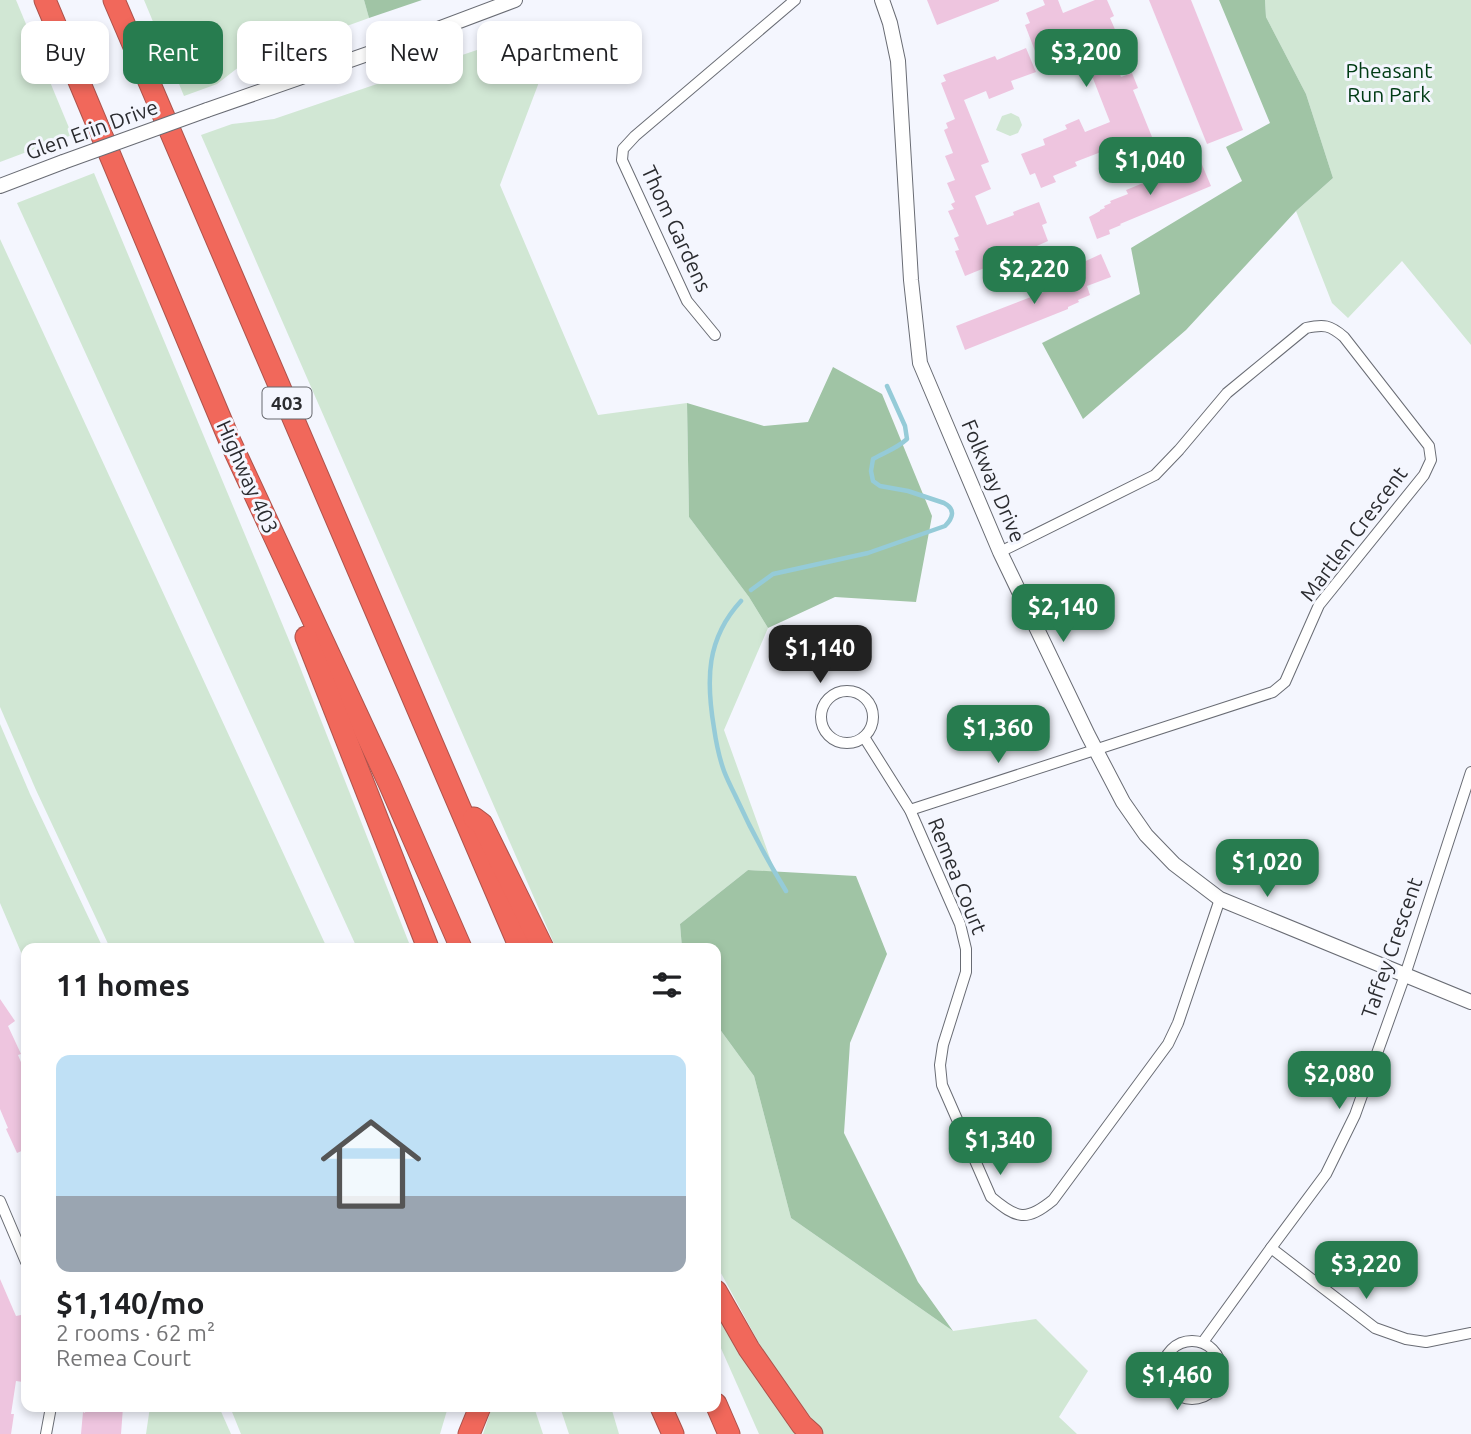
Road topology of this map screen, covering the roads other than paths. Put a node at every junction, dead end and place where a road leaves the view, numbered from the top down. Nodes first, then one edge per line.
1 (45, 0) edge
2 (114, 0) edge
3 (515, 0) edge
4 (794, 0) edge
5 (882, 0) edge
6 (0, 186) edge
7 (715, 335) dead end
8 (229, 439) junction
9 (1000, 552) junction
10 (864, 737) junction
11 (1095, 751) junction
12 (1471, 772) edge
13 (460, 807) junction
14 (910, 810) junction
15 (1220, 899) junction
16 (426, 943) edge
17 (459, 943) edge
18 (518, 943) edge
19 (541, 943) edge
20 (1405, 975) junction
21 (1471, 1002) edge
22 (0, 1202) edge
23 (1271, 1248) junction
24 (21, 1250) edge
25 (721, 1300) edge
26 (1471, 1333) edge
27 (1203, 1342) junction
28 (50, 1412) edge
29 (478, 1412) edge
30 (663, 1412) edge
31 (719, 1412) edge
32 (46, 1434) edge
33 (469, 1434) edge
34 (673, 1434) edge
35 (729, 1434) edge
36 (812, 1434) edge

1 - 8 highway, Highway 403
2 - 13 highway, 403
3 - 6 street, Glen Erin Drive, bridge
4 - 7 street, Thom Gardens
5 - 9 street, Folkway Drive
8 - 16 highway
8 - 17 highway, Highway 403
9 - 11 street, Folkway Drive
9 - 11 street, Martlen Crescent
10 - 10 street
10 - 14 street, Remea Court
11 - 14 street, Martlen Crescent
11 - 15 street, Folkway Drive
12 - 20 street, Taffey Crescent
13 - 18 highway, 403
13 - 19 highway
14 - 15 street, Remea Court
15 - 20 street, Folkway Drive
20 - 21 street, Folkway Drive
20 - 23 street, Taffey Crescent
22 - 24 street
23 - 26 street
23 - 27 street, Taffey Crescent
25 - 36 highway
27 - 27 street
28 - 32 street
29 - 33 highway
30 - 34 highway
31 - 35 highway

